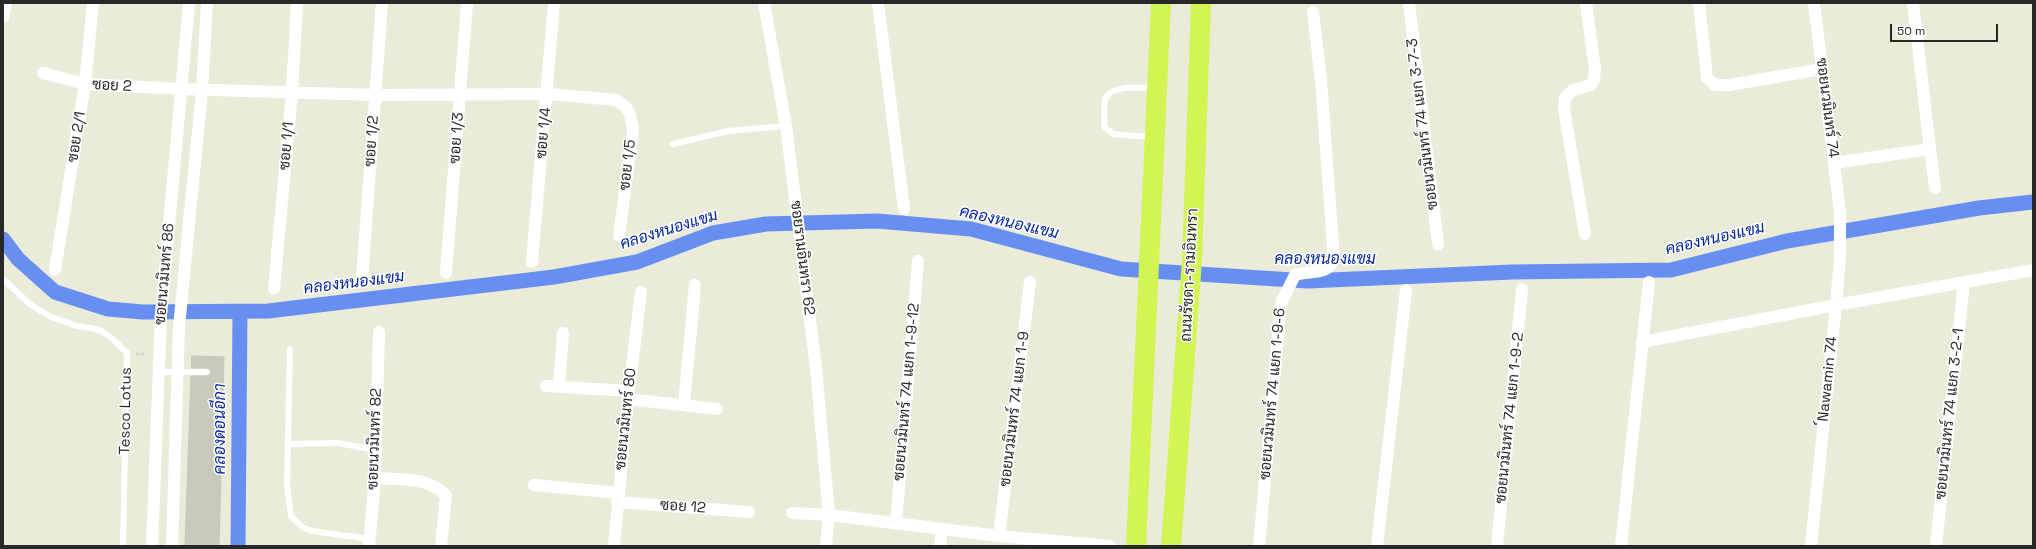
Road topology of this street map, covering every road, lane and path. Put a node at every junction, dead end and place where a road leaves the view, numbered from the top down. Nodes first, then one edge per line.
1 (6, 3) edge
2 (93, 3) edge
3 (189, 3) edge
4 (207, 3) edge
5 (297, 3) edge
6 (382, 3) edge
7 (467, 3) edge
8 (554, 3) edge
9 (764, 3) edge
10 (878, 3) edge
11 (1161, 3) edge
12 (1201, 3) edge
13 (1409, 3) edge
14 (1586, 3) edge
15 (1699, 3) edge
16 (1814, 3) edge
17 (1914, 3) edge
18 (1313, 12) dead end
19 (3, 16) edge
20 (1822, 69) junction
21 (43, 73) dead end
22 (85, 84) junction
23 (1158, 88) junction
24 (181, 89) junction
25 (202, 90) junction
26 (292, 92) junction
27 (460, 93) junction
28 (548, 94) junction
29 (375, 95) junction
30 (616, 100) joint
31 (786, 126) junction
32 (1156, 138) junction
33 (672, 144) dead end
34 (1930, 149) junction
35 (1834, 163) junction
36 (1935, 188) dead end
37 (904, 209) dead end
38 (1840, 212) joint
39 (1585, 234) dead end
40 (619, 236) dead end
41 (1438, 244) dead end
42 (918, 261) dead end
43 (532, 262) dead end
44 (55, 270) dead end
45 (2033, 270) edge
46 (446, 273) dead end
47 (3, 279) edge
48 (362, 279) dead end
49 (1030, 282) dead end
50 (1650, 282) dead end
51 (1964, 282) junction
52 (695, 284) dead end
53 (274, 289) dead end
54 (1522, 289) dead end
55 (1406, 290) dead end
56 (641, 292) dead end
57 (1836, 305) junction
58 (161, 314) junction
59 (180, 314) junction
60 (379, 332) dead end
61 (563, 333) dead end
62 (1642, 342) junction
63 (290, 349) dead end
64 (127, 354) junction
65 (159, 355) junction
66 (158, 372) junction
67 (178, 372) junction
68 (207, 372) dead end
69 (546, 386) dead end
70 (559, 386) junction
71 (628, 395) junction
72 (684, 405) junction
73 (717, 409) dead end
74 (288, 444) junction
75 (376, 450) junction
76 (375, 478) junction
77 (534, 485) dead end
78 (618, 497) junction
79 (750, 512) dead end
80 (792, 513) dead end
81 (829, 516) junction
82 (896, 523) junction
83 (942, 529) junction
84 (999, 536) junction
85 (369, 542) edge
86 (123, 546) edge
87 (152, 546) edge
88 (172, 546) edge
89 (441, 546) edge
90 (614, 546) edge
91 (826, 546) edge
92 (940, 546) edge
93 (1110, 546) edge
94 (1136, 546) edge
95 (1172, 546) edge
96 (1259, 546) edge
97 (1377, 546) edge
98 (1497, 546) edge
99 (1621, 546) edge
100 (1811, 546) edge
101 (1936, 546) edge

1 - 19 street
2 - 22 street, ซอย 2/1
3 - 24 street, ซอยนวมินทร์ 86
4 - 25 street, ซอยนวมินทร์ 86
5 - 26 street, ซอย 1/1
6 - 29 street, ซอย 1/2
7 - 27 street, ซอย 1/3
8 - 28 street, ซอย 1/4
9 - 31 street, ซอยรามอินทรา 62
10 - 37 street
11 - 23 main road
12 - 95 main road, ถนนรัชดา-รามอินทรา
13 - 41 street, ซอยนวมินทร์ 74 แยก 3-7-3
14 - 39 street
15 - 20 street
16 - 20 street, ซอยนวมินทร์ 74
17 - 34 street
18 - 96 street, ซอยนวมินทร์ 74 แยก 1-9-6
20 - 35 street, ซอยนวมินทร์ 74
21 - 22 street, ซอย 2
22 - 24 street, ซอย 2
22 - 44 street, ซอย 2/1
23 - 32 main road
23 - 32 lane
24 - 25 street, ซอย 2
24 - 58 street, ซอยนวมินทร์ 86
25 - 26 street, ซอย 2
25 - 59 street, ซอยนวมินทร์ 86
26 - 29 street, ซอย 2
26 - 53 street, ซอย 1/1
27 - 28 street, ซอย 2
27 - 29 street, ซอย 2
27 - 46 street, ซอย 1/3
28 - 30 street, ซอย 2
28 - 43 street, ซอย 1/4
29 - 48 street, ซอย 1/2
30 - 40 street, ซอย 1/5
31 - 33 lane
31 - 81 street, ซอยรามอินทรา 62
32 - 94 main road
34 - 35 street
34 - 36 street
35 - 38 street, ซอยนวมินทร์ 74
38 - 57 street, ์Nawamin 74
42 - 82 street, ซอยนวมินทร์ 74 แยก 1-9-12
45 - 51 street
47 - 64 lane, Tesco Lotus
49 - 84 street, ซอยนวมินทร์ 74 แยก 1-9
50 - 62 street
51 - 57 street
51 - 101 street, ซอยนวมินทร์ 74 แยก 3-2-1
52 - 72 street
54 - 98 street, ซอยนวมินทร์ 74 แยก 1-9-2
55 - 97 street
56 - 71 street, ซอยนวมินทร์ 80
57 - 62 street
57 - 100 street, ์Nawamin 74
58 - 59 street
58 - 65 street, ซอยนวมินทร์ 86
59 - 67 street, ซอยนวมินทร์ 86
60 - 75 street, ซอยนวมินทร์ 82
61 - 70 street
62 - 99 street
63 - 74 lane
64 - 65 path
64 - 86 lane, Tesco Lotus
65 - 66 street, ซอยนวมินทร์ 86
66 - 67 lane
66 - 87 street, ซอยนวมินทร์ 86
67 - 68 lane
67 - 88 street, ซอยนวมินทร์ 86
69 - 70 street
70 - 71 street
71 - 72 street
71 - 78 street, ซอยนวมินทร์ 80
72 - 73 street
74 - 75 lane
74 - 85 lane
75 - 76 street, ซอยนวมินทร์ 82
76 - 85 street, ซอยนวมินทร์ 82
76 - 89 street
77 - 78 street, ซอย 12
78 - 79 street, ซอย 12
78 - 90 street, ซอยนวมินทร์ 80
80 - 81 street
81 - 82 street
81 - 91 street, ซอยรามอินทรา 62
82 - 83 street
83 - 84 street
83 - 92 street
84 - 93 street

